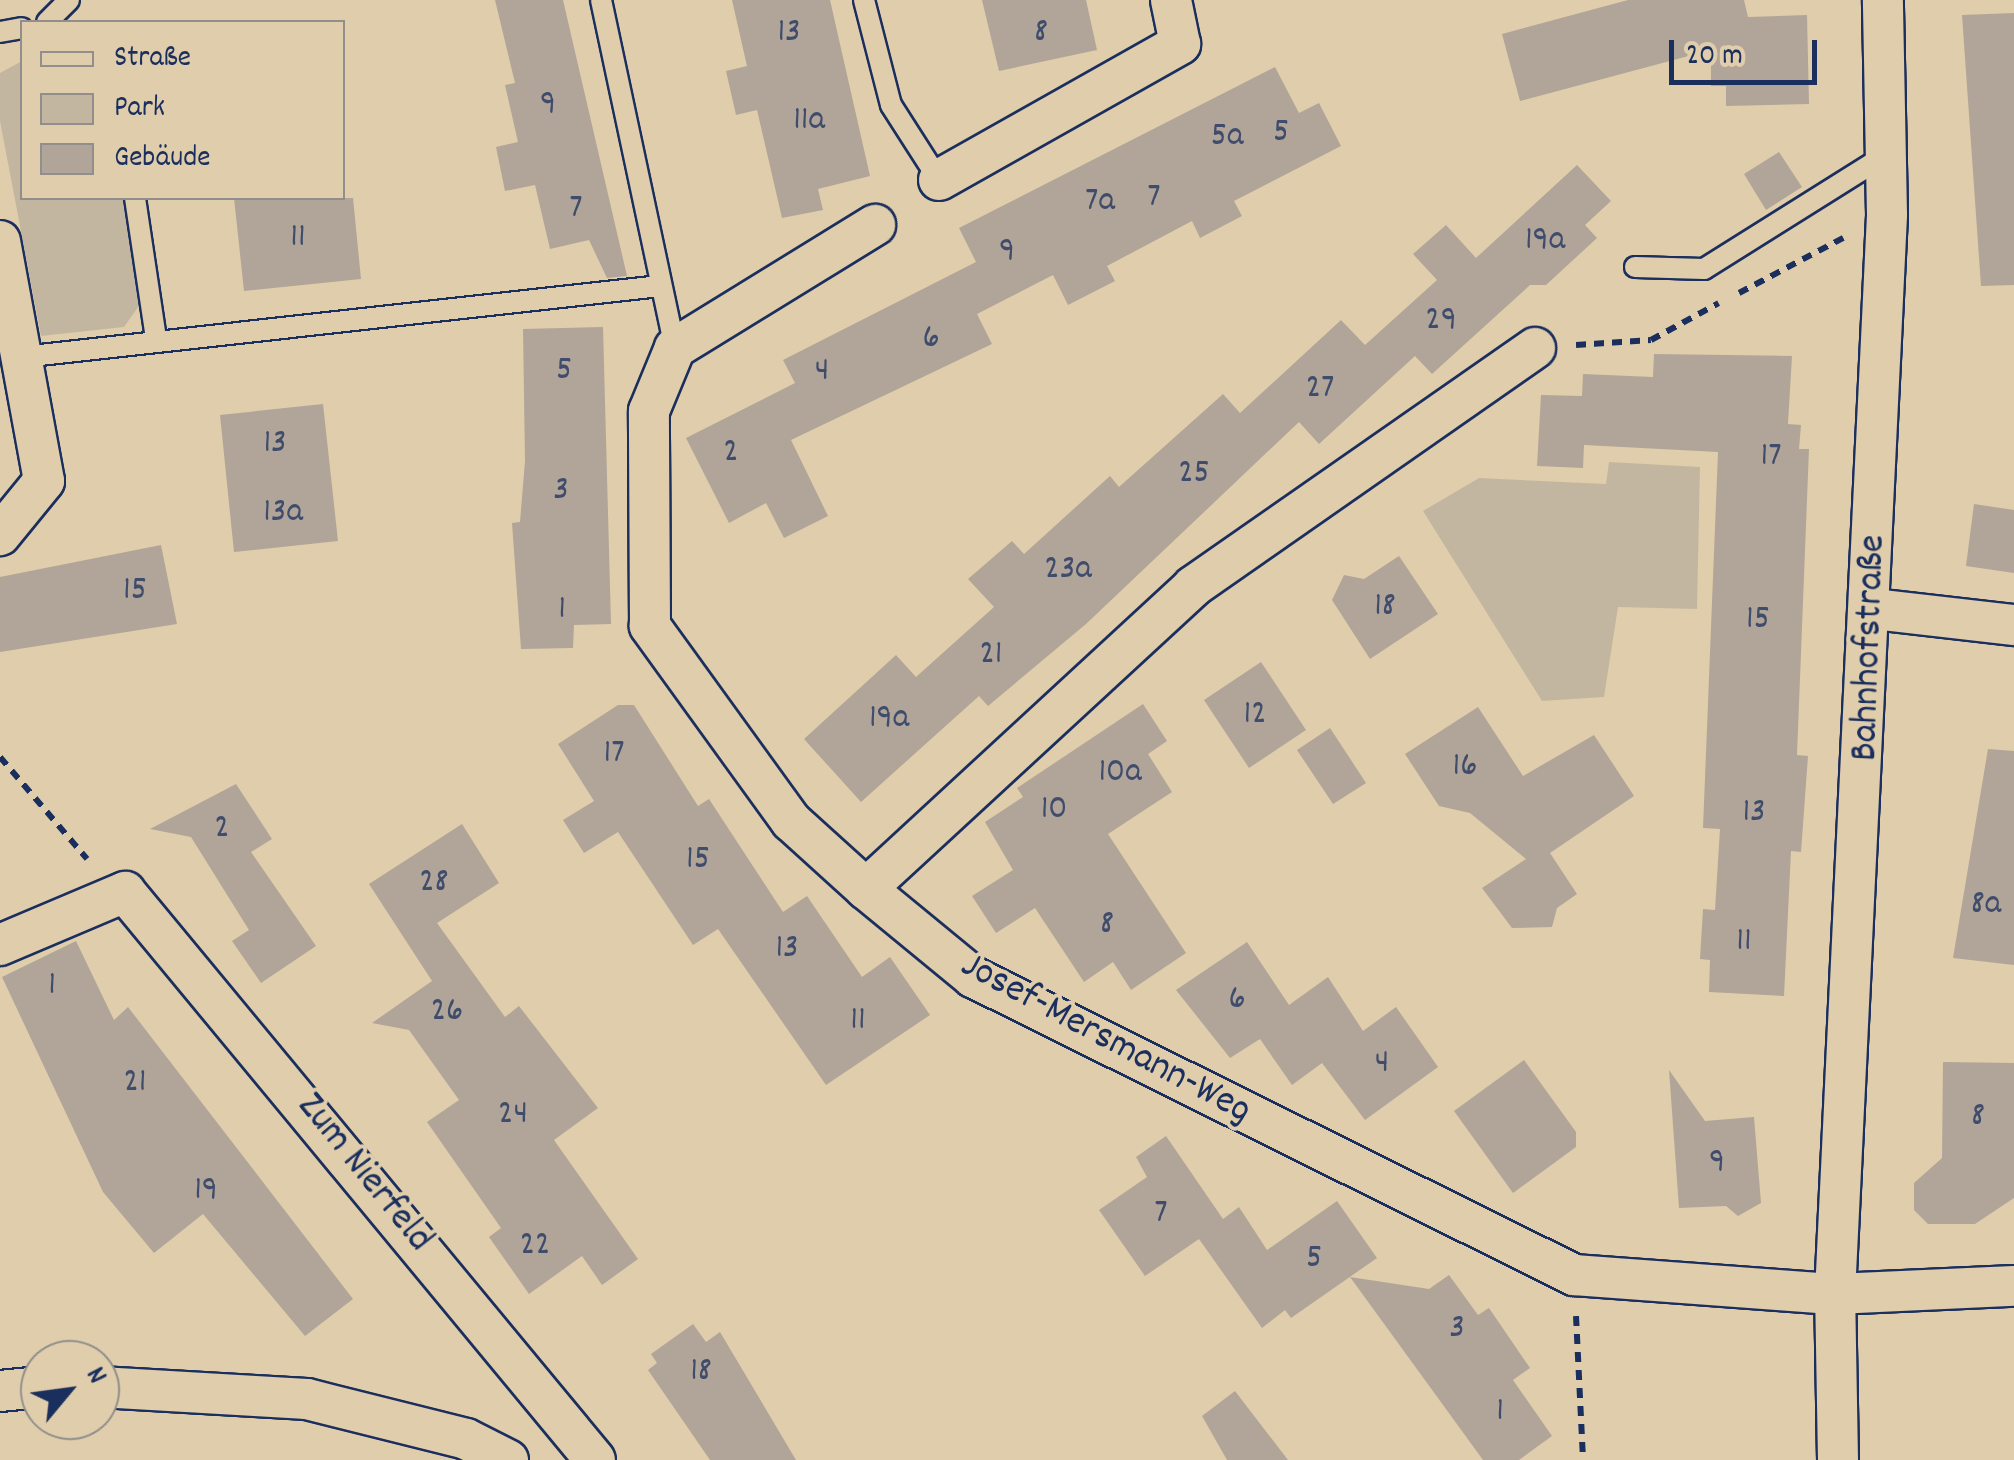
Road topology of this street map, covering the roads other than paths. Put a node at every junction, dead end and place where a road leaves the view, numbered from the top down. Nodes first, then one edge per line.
1 (69, 0) edge
2 (600, 0) edge
3 (864, 0) edge
4 (1171, 0) edge
5 (1883, 0) edge
6 (48, 20) edge
7 (1886, 155) junction
8 (939, 180) joint
9 (135, 200) edge
10 (875, 225) dead end
11 (0, 241) edge
12 (1635, 267) dead end
13 (660, 286) junction
14 (156, 338) junction
15 (674, 348) junction
16 (1534, 348) dead end
17 (22, 357) junction
18 (0, 535) edge
19 (1873, 608) junction
20 (2014, 625) edge
21 (866, 889) junction
22 (0, 945) edge
23 (2014, 1286) edge
24 (1835, 1294) junction
25 (120, 1388) edge
26 (508, 1460) edge
27 (595, 1460) edge
28 (1838, 1460) edge

1 - 6 lane
2 - 13 lane
3 - 8 lane
4 - 8 street
5 - 7 street, Bahnhofstraße
7 - 12 lane
7 - 19 street, Bahnhofstraße
9 - 14 lane
10 - 15 street
11 - 17 street
13 - 14 lane
13 - 15 lane
14 - 17 lane
15 - 21 street, Josef-Mersmann-Weg
16 - 21 street
17 - 18 street
19 - 20 street
19 - 24 street, Bahnhofstraße
21 - 24 street, Josef-Mersmann-Weg
22 - 27 street, Zum Nierfeld
23 - 24 street, Josef-Mersmann-Weg
24 - 28 street, Bahnhofstraße
25 - 26 street

